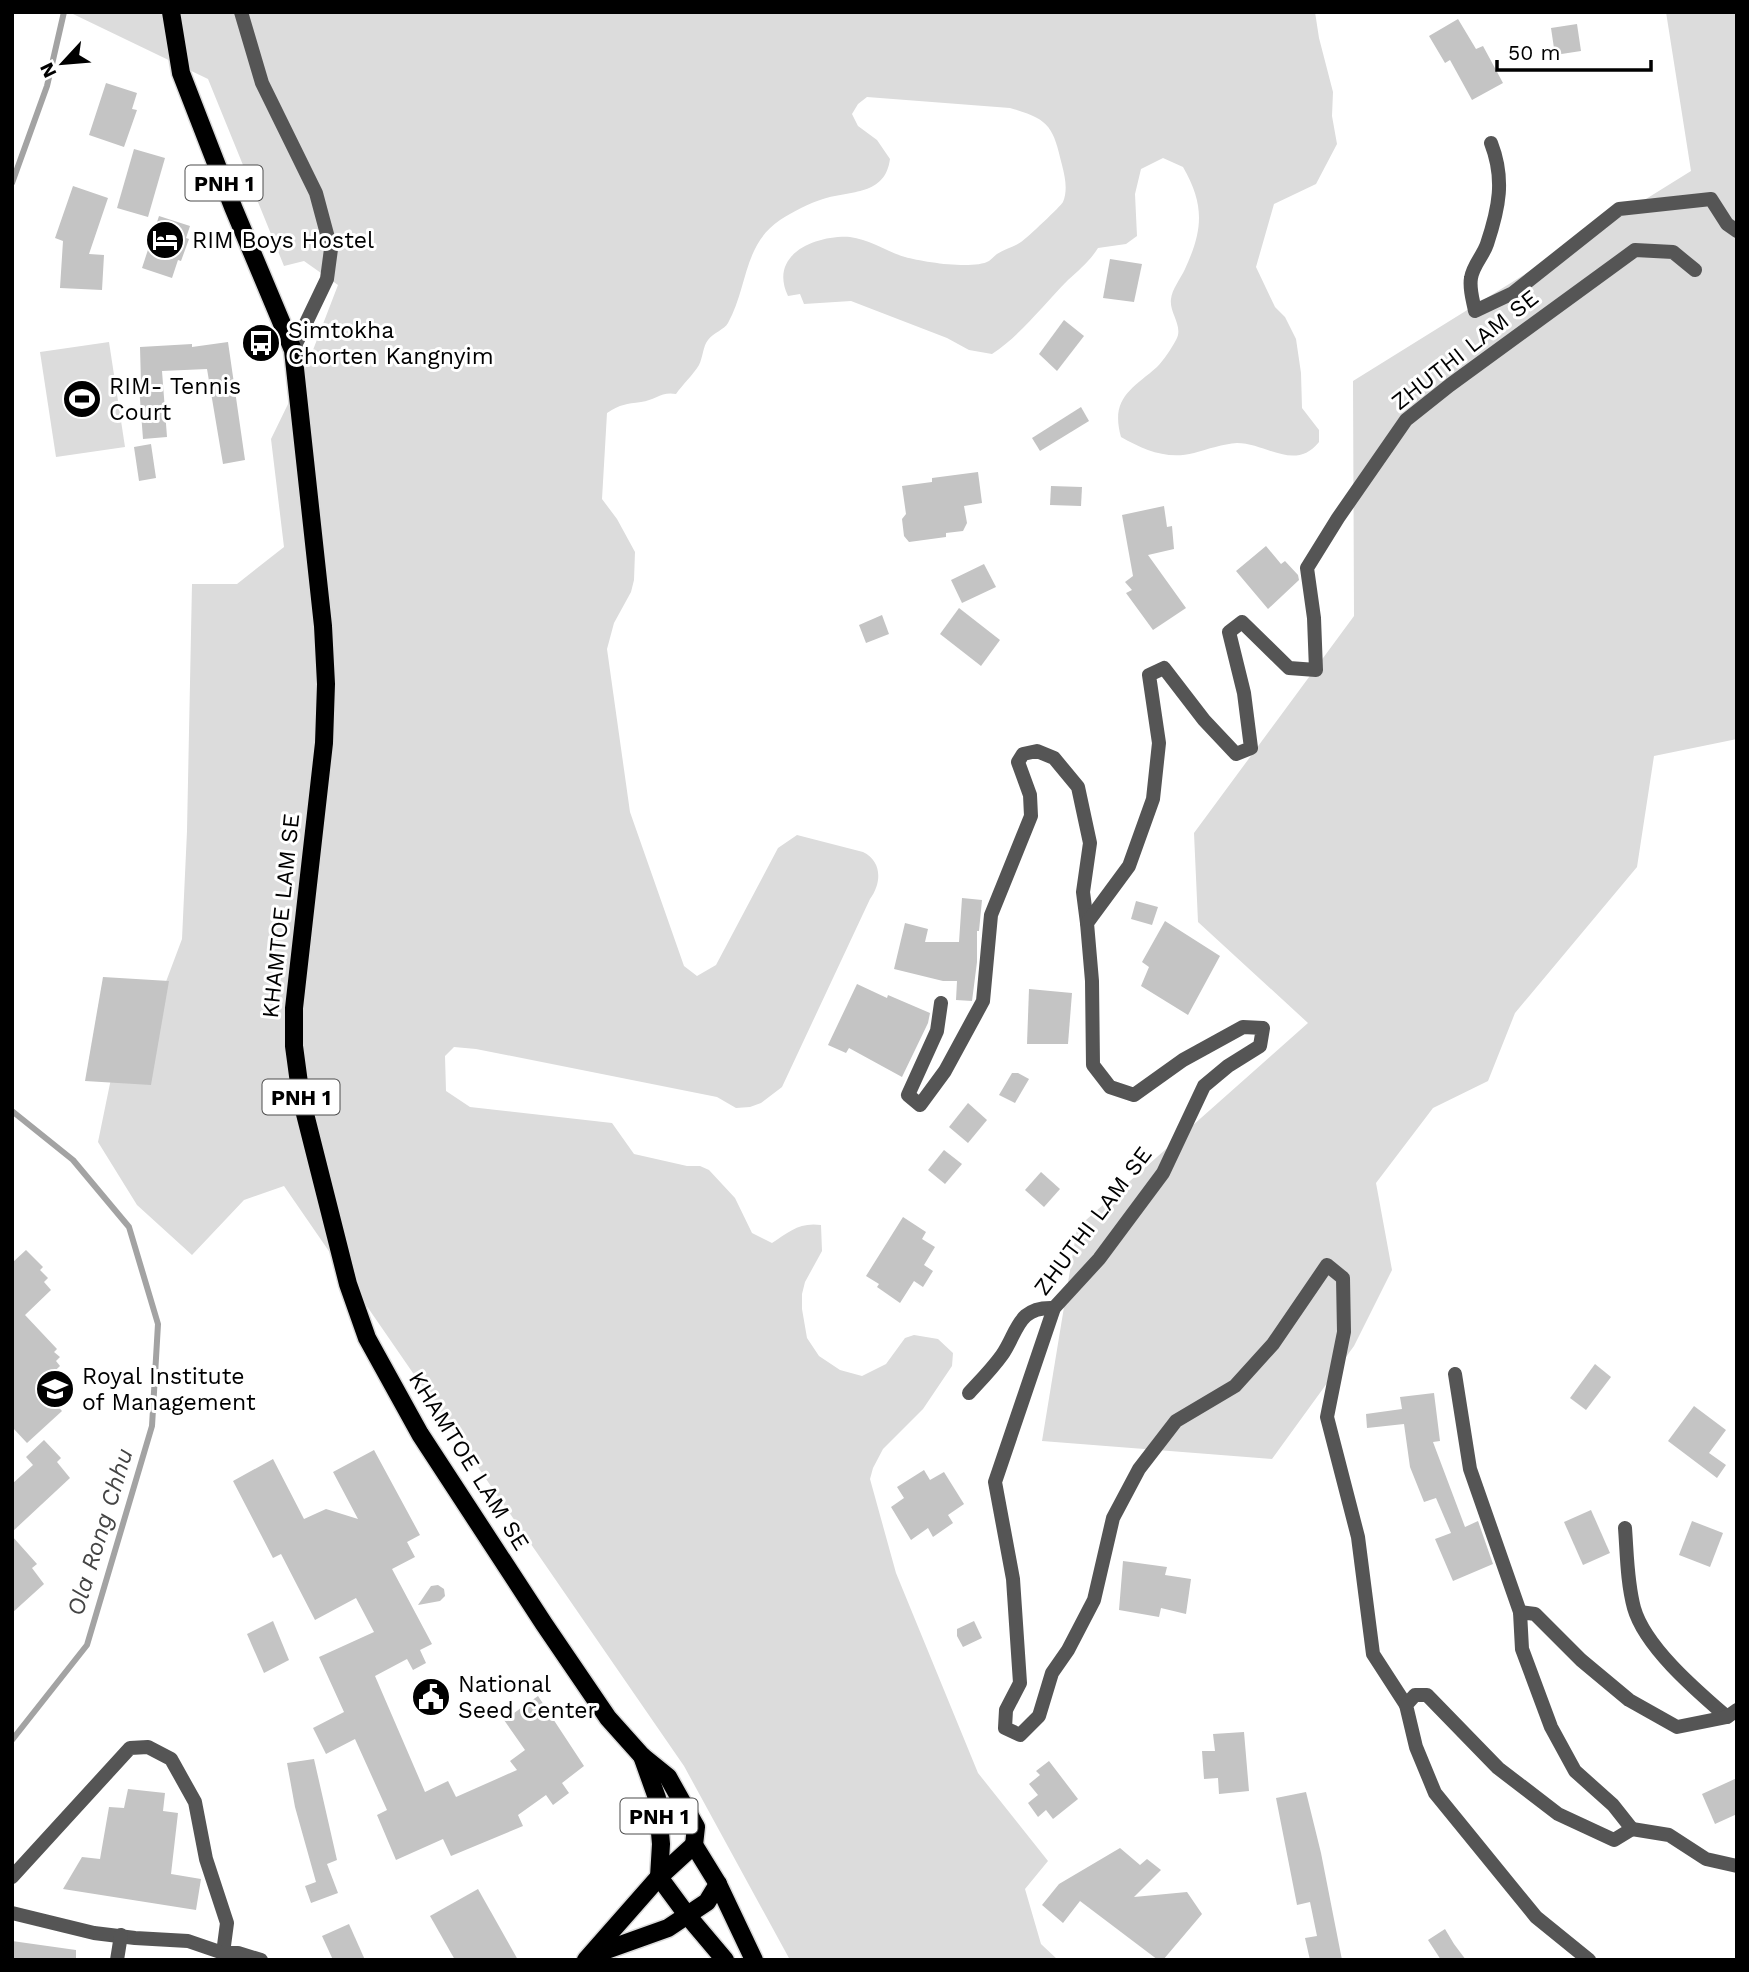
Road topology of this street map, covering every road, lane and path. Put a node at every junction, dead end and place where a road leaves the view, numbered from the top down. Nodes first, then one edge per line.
1 (170, 12) edge
2 (241, 12) edge
3 (1490, 143) dead end
4 (1737, 231) edge
5 (1695, 270) dead end
6 (293, 350) junction
7 (1087, 923) junction
8 (941, 1003) dead end
9 (1054, 1308) junction
10 (1455, 1374) dead end
11 (969, 1393) dead end
12 (1625, 1528) dead end
13 (1520, 1612) junction
14 (1406, 1704) junction
15 (1732, 1714) edge
16 (642, 1756) junction
17 (1632, 1829) junction
18 (694, 1845) junction
19 (1737, 1866) edge
20 (12, 1877) edge
21 (659, 1877) junction
22 (718, 1884) junction
23 (12, 1913) edge
24 (687, 1915) junction
25 (121, 1935) junction
26 (225, 1956) edge
27 (589, 1958) edge
28 (117, 1960) edge
29 (261, 1960) edge
30 (725, 1960) edge
31 (754, 1960) edge
32 (1589, 1960) edge

1 - 6 main road, KHAMTOE LAM SE / PNH 1
2 - 6 street
3 - 4 street
5 - 7 street, ZHUTHI LAM SE
6 - 16 main road, KHAMTOE LAM SE / PNH 1
7 - 8 street
7 - 9 street, ZHUTHI LAM SE
9 - 11 street
9 - 14 street, ZHUTHI LAM SE
10 - 13 street
12 - 15 street
13 - 15 street
13 - 17 street
14 - 17 street
14 - 32 street
16 - 18 main road, KHAMTOE LAM SE / PNH 1
16 - 21 main road, KHAMTOE LAM SE / PNH 1
17 - 19 street
18 - 21 main road
18 - 22 main road, PNH 1
20 - 26 street
21 - 24 main road
21 - 27 main road
22 - 24 main road
22 - 31 main road
23 - 25 street
24 - 27 main road
24 - 30 main road
25 - 26 street
25 - 28 street
26 - 29 street

